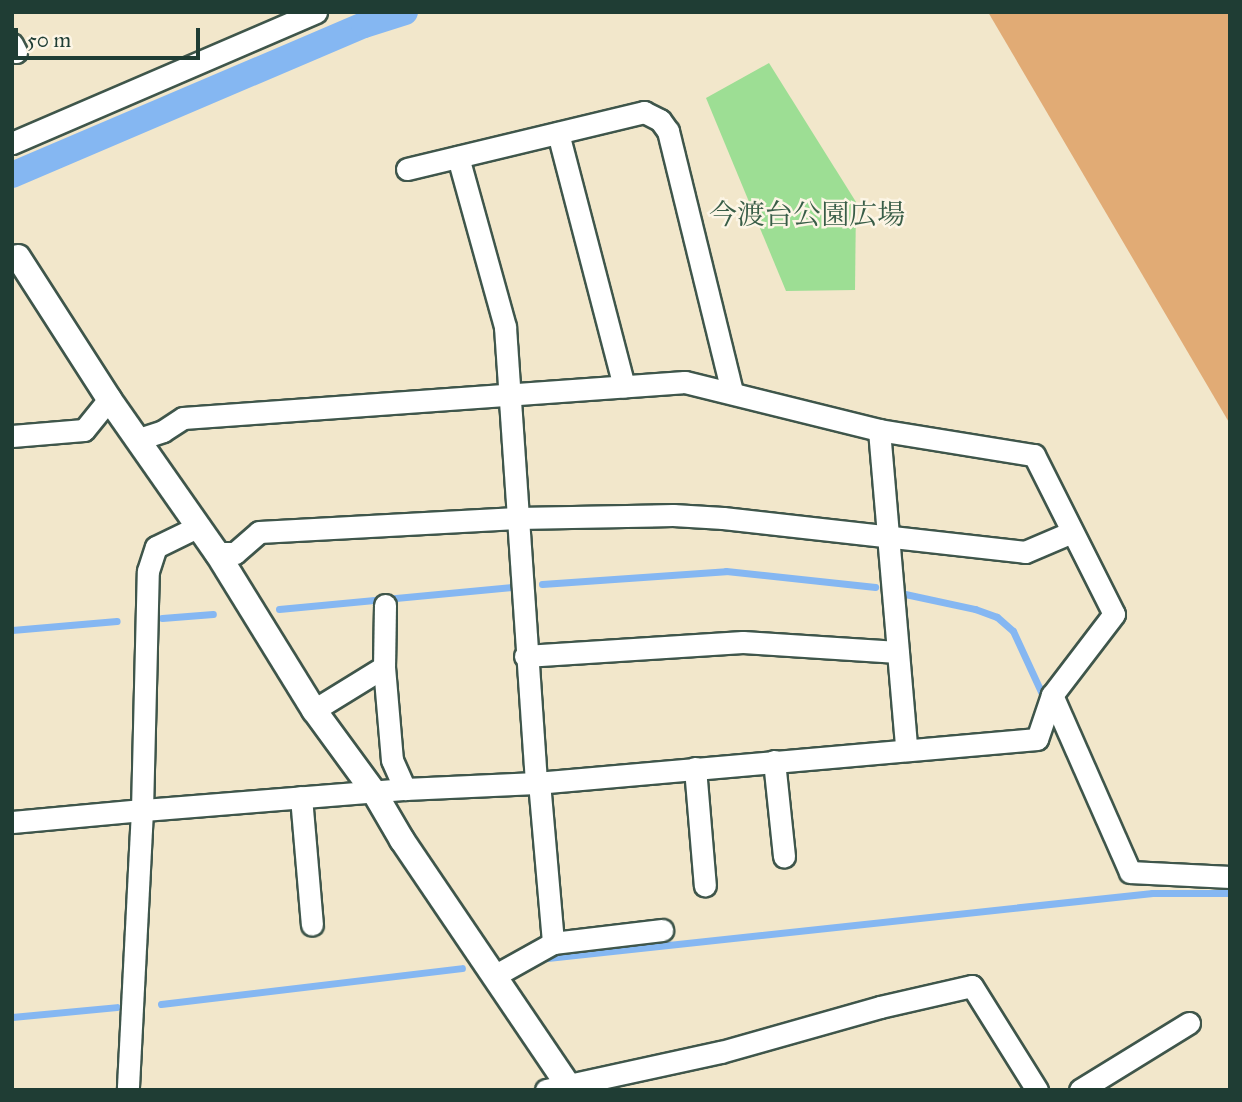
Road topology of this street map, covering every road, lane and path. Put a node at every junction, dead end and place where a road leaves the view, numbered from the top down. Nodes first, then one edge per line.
1 (316, 12) edge
2 (558, 133) junction
3 (12, 143) edge
4 (458, 157) junction
5 (407, 169) dead end
6 (18, 257) dead end
7 (624, 387) junction
8 (732, 392) junction
9 (512, 396) junction
10 (109, 399) junction
11 (879, 429) junction
12 (12, 436) edge
13 (139, 439) junction
14 (517, 518) junction
15 (197, 527) junction
16 (1072, 532) junction
17 (888, 534) junction
18 (217, 553) junction
19 (385, 605) dead end
20 (898, 652) junction
21 (525, 656) junction
22 (384, 667) junction
23 (1052, 695) junction
24 (314, 710) junction
25 (906, 748) junction
26 (774, 761) junction
27 (695, 768) junction
28 (538, 783) junction
29 (405, 789) junction
30 (374, 792) junction
31 (301, 797) junction
32 (142, 810) junction
33 (12, 822) edge
34 (784, 856) dead end
35 (1230, 877) edge
36 (705, 886) dead end
37 (312, 925) dead end
38 (662, 930) dead end
39 (553, 943) junction
40 (495, 976) junction
41 (1189, 1023) dead end
42 (562, 1088) edge
43 (128, 1090) edge
44 (1037, 1090) edge
45 (1080, 1090) edge

1 - 3 street
2 - 4 street
2 - 7 street
2 - 8 street
4 - 5 street
4 - 9 street
6 - 10 street
7 - 8 street
7 - 9 street
8 - 11 street
9 - 13 street
9 - 14 street
10 - 12 street
10 - 13 street
11 - 16 street
11 - 17 street
13 - 15 street
14 - 17 street
14 - 18 street
14 - 21 street
15 - 18 street
15 - 32 street
16 - 17 street
16 - 23 street
17 - 20 street
18 - 24 street
19 - 22 street
20 - 21 street
20 - 25 street
21 - 28 street
22 - 24 street
22 - 29 street
23 - 25 street
23 - 35 street
24 - 30 street
25 - 26 street
26 - 27 street
26 - 34 street
27 - 28 street
27 - 36 street
28 - 29 street
28 - 39 street
29 - 30 street
30 - 31 street
30 - 40 street
31 - 32 street
31 - 37 street
32 - 33 street
32 - 43 street
38 - 39 street
39 - 40 street
40 - 42 street
41 - 45 street
42 - 44 street

